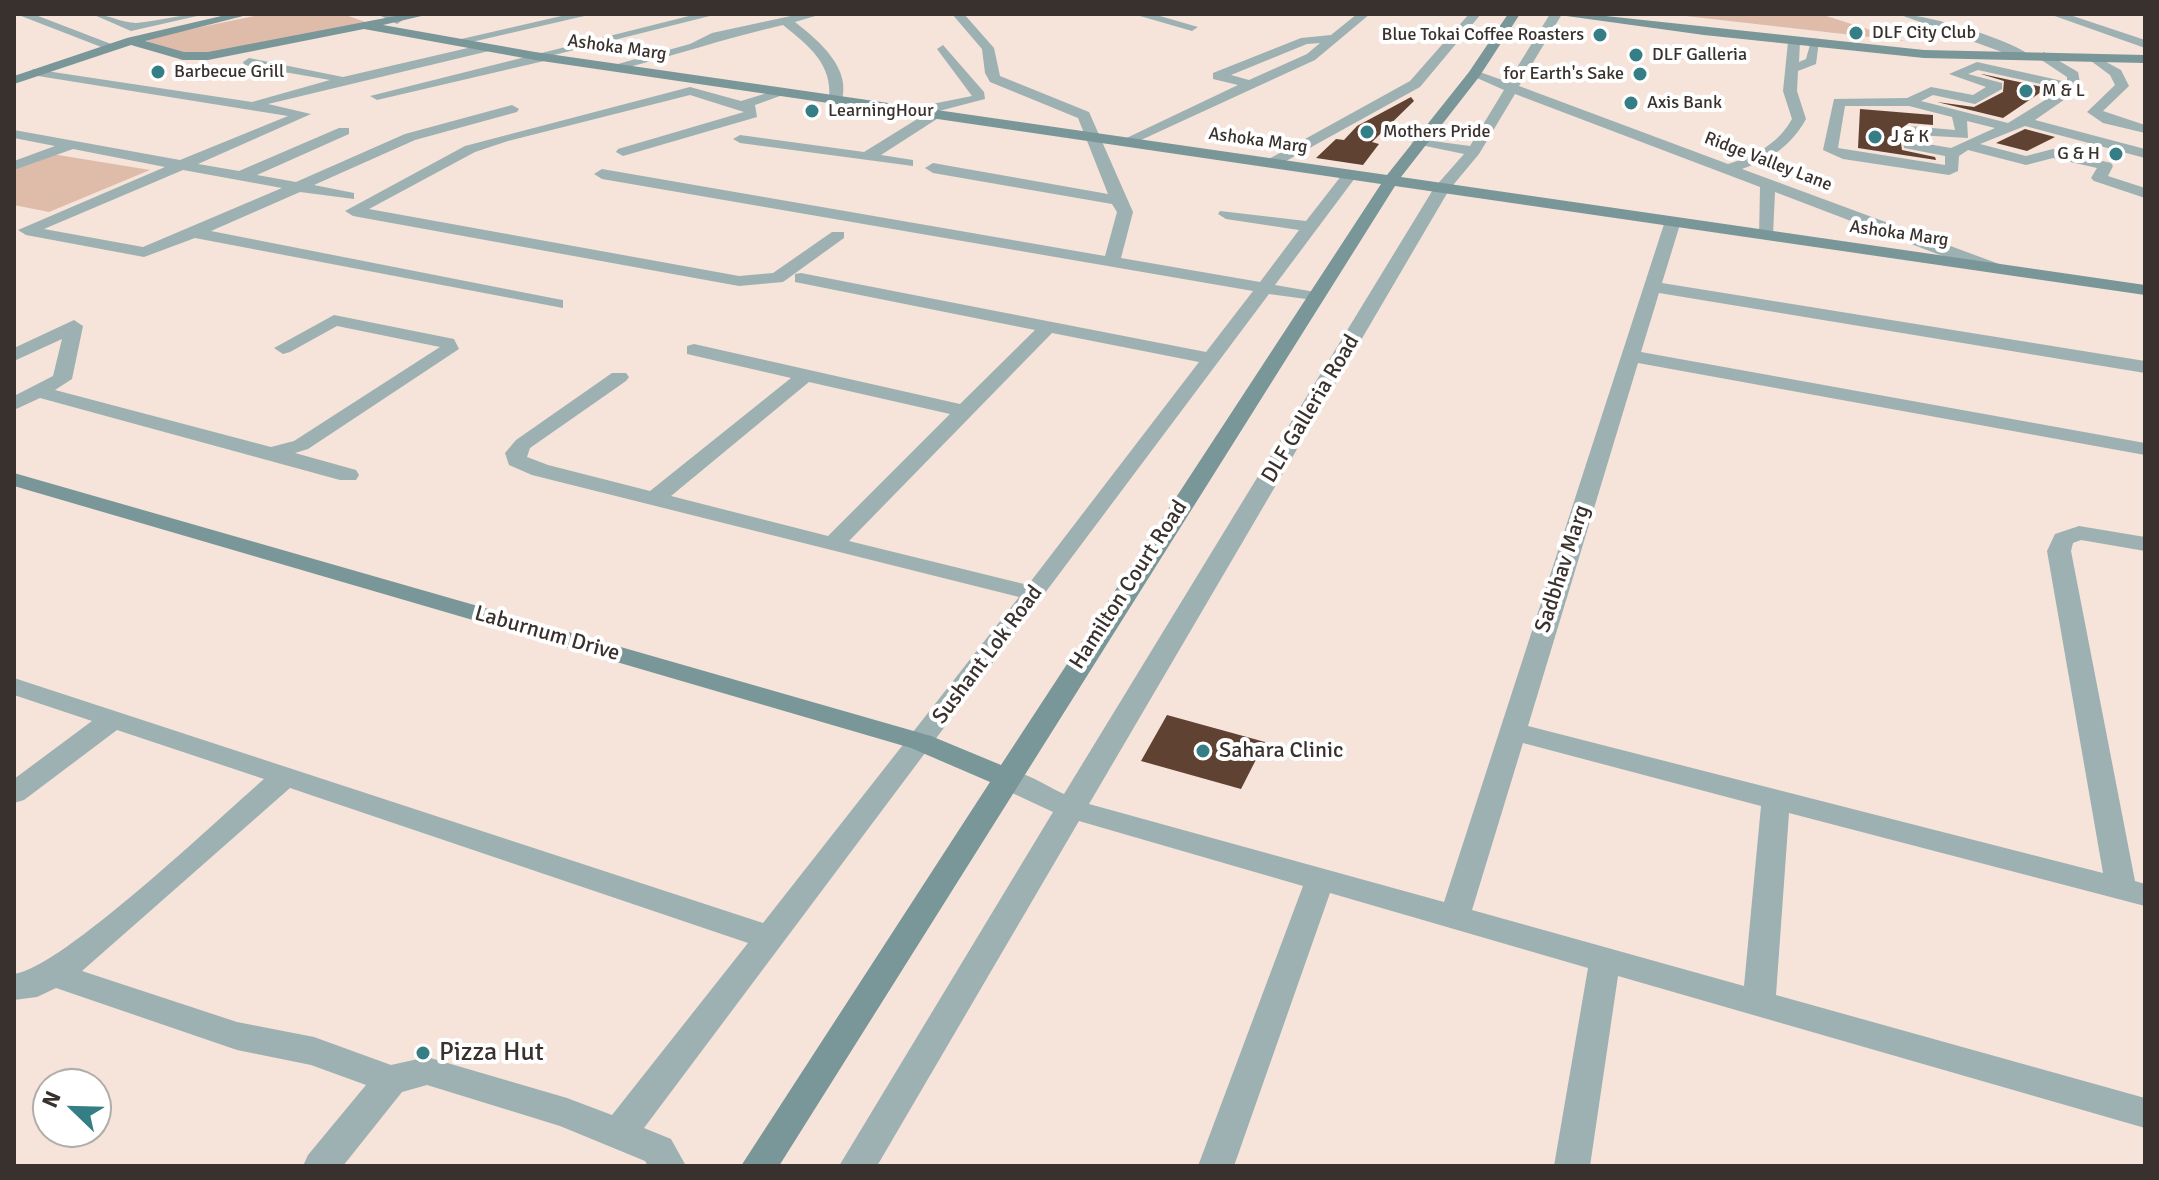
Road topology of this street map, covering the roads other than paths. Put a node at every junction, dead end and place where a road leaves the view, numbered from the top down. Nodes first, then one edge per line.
1 (22, 14) edge
2 (200, 14) edge
3 (245, 14) edge
4 (383, 14) edge
5 (424, 14) edge
6 (587, 14) edge
7 (712, 14) edge
8 (816, 14) edge
9 (958, 14) edge
10 (1139, 14) edge
11 (1364, 14) edge
12 (1475, 14) edge
13 (1514, 14) edge
14 (1557, 14) edge
15 (1595, 14) edge
16 (1904, 14) edge
17 (2055, 14) edge
18 (107, 15) edge
19 (397, 20) junction
20 (786, 21) junction
21 (366, 26) junction
22 (1192, 27) dead end
23 (1339, 38) junction
24 (131, 41) junction
25 (457, 42) junction
26 (1794, 42) junction
27 (1815, 44) junction
28 (2145, 44) edge
29 (113, 47) junction
30 (485, 48) junction
31 (943, 49) dead end
32 (540, 56) junction
33 (2145, 56) edge
34 (2040, 59) junction
35 (2097, 61) junction
36 (249, 62) dead end
37 (613, 67) junction
38 (1791, 69) junction
39 (38, 72) junction
40 (1474, 74) junction
41 (14, 80) edge
42 (345, 80) junction
43 (2073, 83) junction
44 (1251, 85) junction
45 (1512, 89) junction
46 (1931, 91) junction
47 (784, 92) junction
48 (377, 96) junction
49 (836, 100) junction
50 (1874, 102) junction
51 (1909, 102) junction
52 (254, 105) junction
53 (748, 105) junction
54 (398, 106) dead end
55 (512, 109) dead end
56 (915, 112) junction
57 (935, 114) junction
58 (1958, 115) junction
59 (2024, 121) junction
60 (2008, 127) junction
61 (2145, 129) edge
62 (344, 131) dead end
63 (14, 134) edge
64 (740, 139) dead end
65 (1093, 139) junction
66 (1123, 143) junction
67 (1418, 143) junction
68 (73, 144) junction
69 (1959, 149) junction
70 (1474, 151) junction
71 (623, 152) dead end
72 (2145, 154) edge
73 (867, 157) junction
74 (908, 163) dead end
75 (1272, 163) junction
76 (188, 164) junction
77 (14, 166) edge
78 (933, 168) dead end
79 (1728, 169) junction
80 (602, 174) dead end
81 (1350, 174) junction
82 (243, 175) junction
83 (1391, 180) junction
84 (1768, 184) junction
85 (299, 186) junction
86 (1442, 188) junction
87 (2145, 193) edge
88 (348, 196) dead end
89 (1118, 200) junction
90 (1226, 214) dead end
91 (1673, 221) junction
92 (1312, 227) junction
93 (21, 229) edge
94 (194, 233) junction
95 (838, 235) dead end
96 (1765, 235) junction
97 (1112, 262) junction
98 (2011, 271) junction
99 (801, 278) dead end
100 (1653, 287) junction
101 (1265, 289) junction
102 (2145, 290) edge
103 (1315, 297) junction
104 (557, 304) dead end
105 (1048, 327) junction
106 (283, 348) dead end
107 (694, 350) dead end
108 (14, 355) edge
109 (1631, 356) junction
110 (1213, 359) junction
111 (2145, 367) edge
112 (806, 375) junction
113 (619, 377) dead end
114 (38, 392) junction
115 (62, 398) junction
116 (14, 404) edge
117 (964, 411) junction
118 (14, 423) edge
119 (2145, 449) edge
120 (272, 454) junction
121 (348, 475) dead end
122 (14, 479) edge
123 (654, 499) junction
124 (2145, 544) edge
125 (832, 545) junction
126 (1034, 594) junction
127 (14, 686) edge
128 (113, 719) junction
129 (1511, 731) junction
130 (921, 742) junction
131 (285, 777) junction
132 (1005, 778) junction
133 (14, 793) edge
134 (1776, 799) junction
135 (1072, 809) junction
136 (1320, 880) junction
137 (2133, 892) edge
138 (1454, 918) junction
139 (770, 938) junction
140 (1605, 960) junction
141 (53, 974) junction
142 (14, 987) edge
143 (1759, 1004) junction
144 (391, 1080) junction
145 (2145, 1113) edge
146 (620, 1132) junction
147 (321, 1166) edge
148 (668, 1166) edge
149 (759, 1166) edge
150 (857, 1166) edge
151 (1216, 1166) edge
152 (1572, 1166) edge

1 - 29 street
2 - 18 street
3 - 24 street
4 - 19 street
5 - 19 street
6 - 25 street
7 - 32 street
8 - 20 street
9 - 65 street
10 - 22 street
11 - 23 street
12 - 75 street
13 - 40 street, Hamilton Court Road
14 - 26 street
14 - 45 street, DLF Galleria Road
15 - 34 street
16 - 34 street
17 - 28 street
19 - 21 street
20 - 37 street
20 - 49 street
21 - 24 street
21 - 25 street, Ashoka Marg
23 - 44 street
23 - 44 street
24 - 29 street
25 - 30 street, Ashoka Marg
26 - 27 street
26 - 38 street
27 - 34 street
27 - 38 street
29 - 39 street
30 - 32 street, Ashoka Marg
30 - 42 street
31 - 56 street
32 - 37 street, Ashoka Marg
32 - 48 street
33 - 34 street
33 - 35 street
34 - 35 street
34 - 43 street
35 - 61 street
36 - 42 street
37 - 47 street, Ashoka Marg
38 - 79 street
39 - 41 street
39 - 52 street
40 - 45 street, Ridge Valley Lane
40 - 67 street, Hamilton Court Road
42 - 48 street
42 - 52 street
43 - 46 street
43 - 59 street
44 - 66 street
45 - 70 street, DLF Galleria Road
45 - 79 street, Ridge Valley Lane
46 - 50 street
46 - 51 street
47 - 49 street, Ashoka Marg
47 - 53 street
48 - 54 street
49 - 56 street, Ashoka Marg
50 - 51 street
50 - 69 street
51 - 58 street
52 - 76 street
53 - 71 street
53 - 95 street
55 - 85 street
56 - 57 street, Ashoka Marg
57 - 65 street, Ashoka Marg
57 - 73 street
58 - 60 street
58 - 69 street
59 - 60 street
59 - 72 street
60 - 69 street
62 - 82 street
63 - 68 street
64 - 73 street
65 - 66 street, Ashoka Marg
65 - 89 street
66 - 75 street, Ashoka Marg
67 - 70 street
67 - 83 street, Hamilton Court Road
68 - 76 street
68 - 77 street
69 - 87 street
70 - 86 street, DLF Galleria Road
73 - 74 street
75 - 81 street, Ashoka Marg
76 - 82 street
76 - 93 street
78 - 89 street
79 - 84 street, Ridge Valley Lane
80 - 97 street
81 - 83 street, Ashoka Marg
81 - 92 street, Sushant Lok Road
82 - 85 street
83 - 86 street, Ashoka Marg
83 - 103 street, Hamilton Court Road
84 - 96 street
84 - 98 street, Ridge Valley Lane
85 - 88 street
85 - 94 street
86 - 91 street, Ashoka Marg
86 - 135 street, DLF Galleria Road
89 - 97 street
90 - 92 street
91 - 96 street, Ashoka Marg
91 - 100 street, Sadbhav Marg
92 - 101 street, Sushant Lok Road
93 - 94 street
94 - 104 street
96 - 98 street, Ashoka Marg
97 - 101 street
98 - 102 street, Ashoka Marg
99 - 105 street
100 - 109 street, Sadbhav Marg
100 - 111 street
101 - 103 street
101 - 110 street, Sushant Lok Road
103 - 132 street, Hamilton Court Road
105 - 110 street
105 - 117 street
106 - 120 street
107 - 112 street
108 - 114 street
109 - 119 street
109 - 129 street, Sadbhav Marg
110 - 126 street, Sushant Lok Road
112 - 117 street
112 - 123 street
113 - 123 street
114 - 115 street
114 - 116 street
115 - 118 street
115 - 120 street
117 - 125 street
120 - 121 street
122 - 130 street, Laburnum Drive
123 - 125 street
124 - 137 street
125 - 126 street
126 - 130 street, Sushant Lok Road
127 - 128 street
128 - 131 street
128 - 133 street
129 - 134 street
129 - 138 street, Sadbhav Marg
130 - 132 street, Laburnum Drive
130 - 139 street, Sushant Lok Road
131 - 139 street
131 - 141 street
132 - 135 street, Laburnum Drive
132 - 149 street, Hamilton Court Road
134 - 137 street
134 - 143 street
135 - 136 street, Laburnum Drive
135 - 150 street, DLF Galleria Road
136 - 138 street, Laburnum Drive
136 - 151 street
138 - 140 street, Laburnum Drive
139 - 146 street, Sushant Lok Road
140 - 143 street, Laburnum Drive
140 - 152 street
141 - 142 street
141 - 144 street
143 - 145 street, Laburnum Drive
144 - 146 street
144 - 147 street
146 - 148 street

